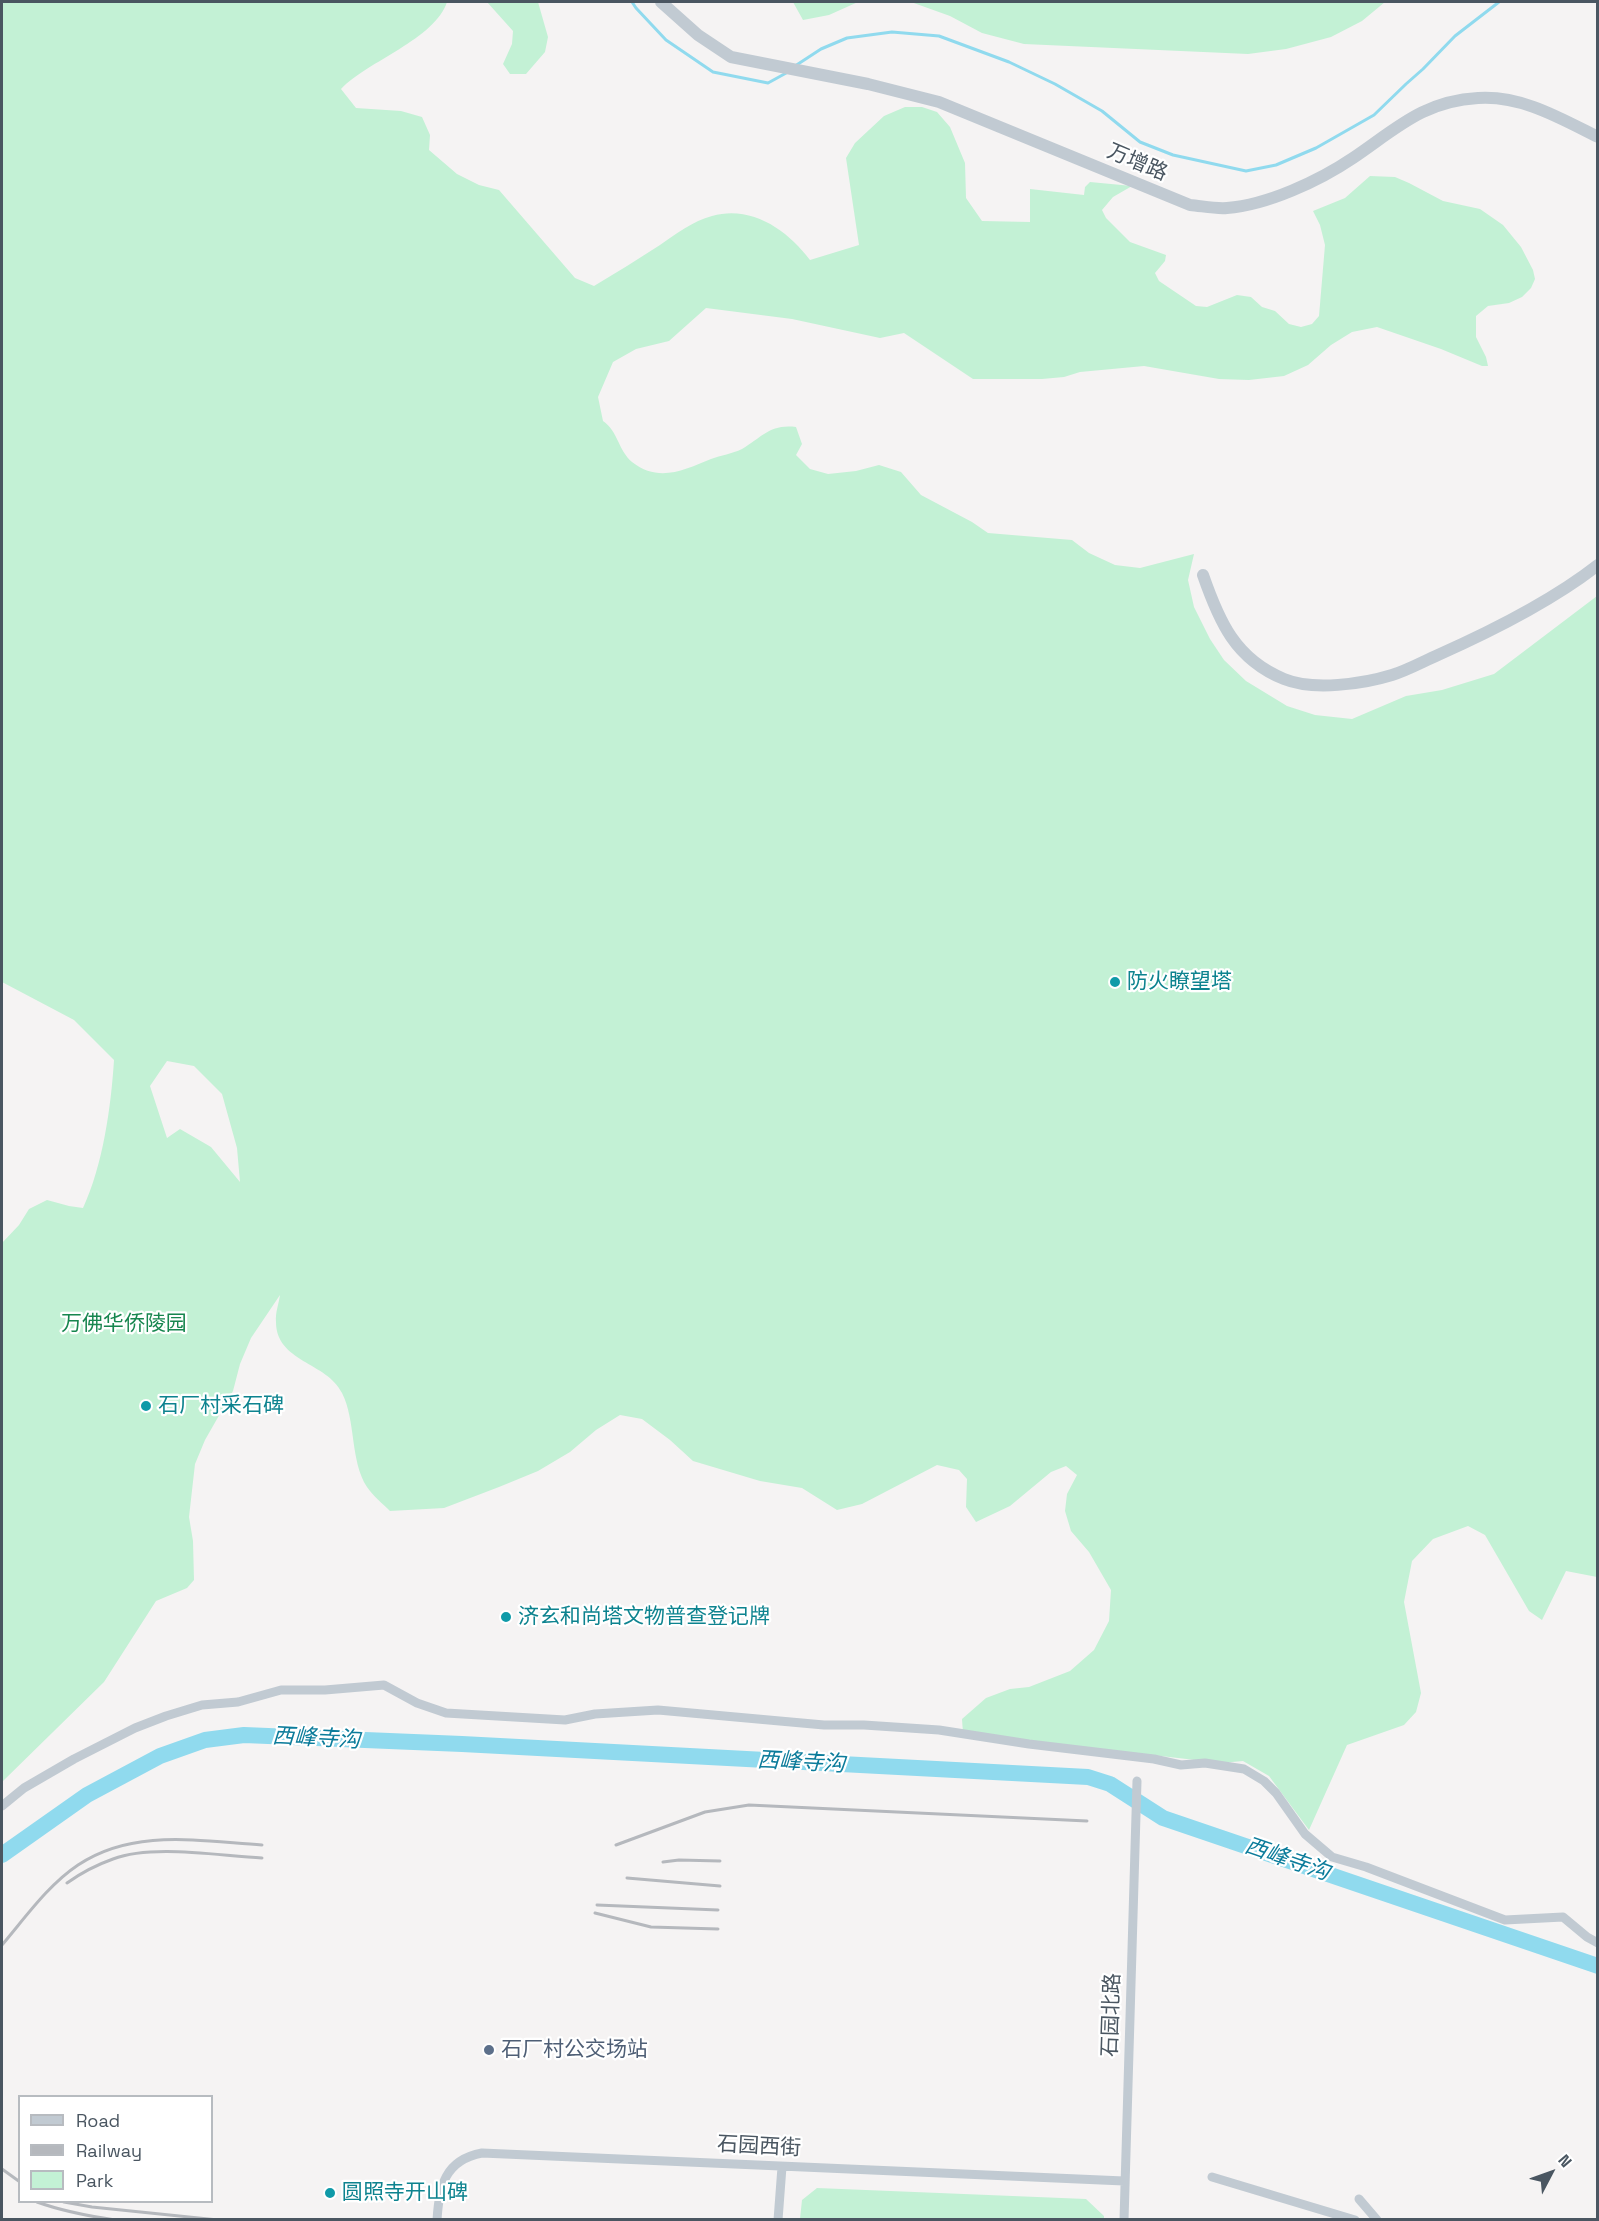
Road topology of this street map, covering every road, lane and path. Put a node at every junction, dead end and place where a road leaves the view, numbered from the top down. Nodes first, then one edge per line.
1 (661, 2) edge
2 (1598, 137) edge
3 (1598, 565) edge
4 (1203, 575) dead end
5 (1137, 1781) dead end
6 (2, 1806) edge
7 (1598, 1943) edge
8 (782, 2167) junction
9 (1212, 2177) dead end
10 (1124, 2181) junction
11 (1359, 2199) dead end
12 (438, 2220) edge
13 (778, 2220) edge
14 (1124, 2220) edge
15 (1355, 2220) edge
16 (1377, 2220) edge

1 - 2 street, 万增路
3 - 4 street
5 - 10 street, 石园北路
6 - 7 street
8 - 10 street, 石园西街
8 - 12 street, 石园西街
8 - 13 street
9 - 15 street
10 - 14 street, 石园北路
11 - 16 street

